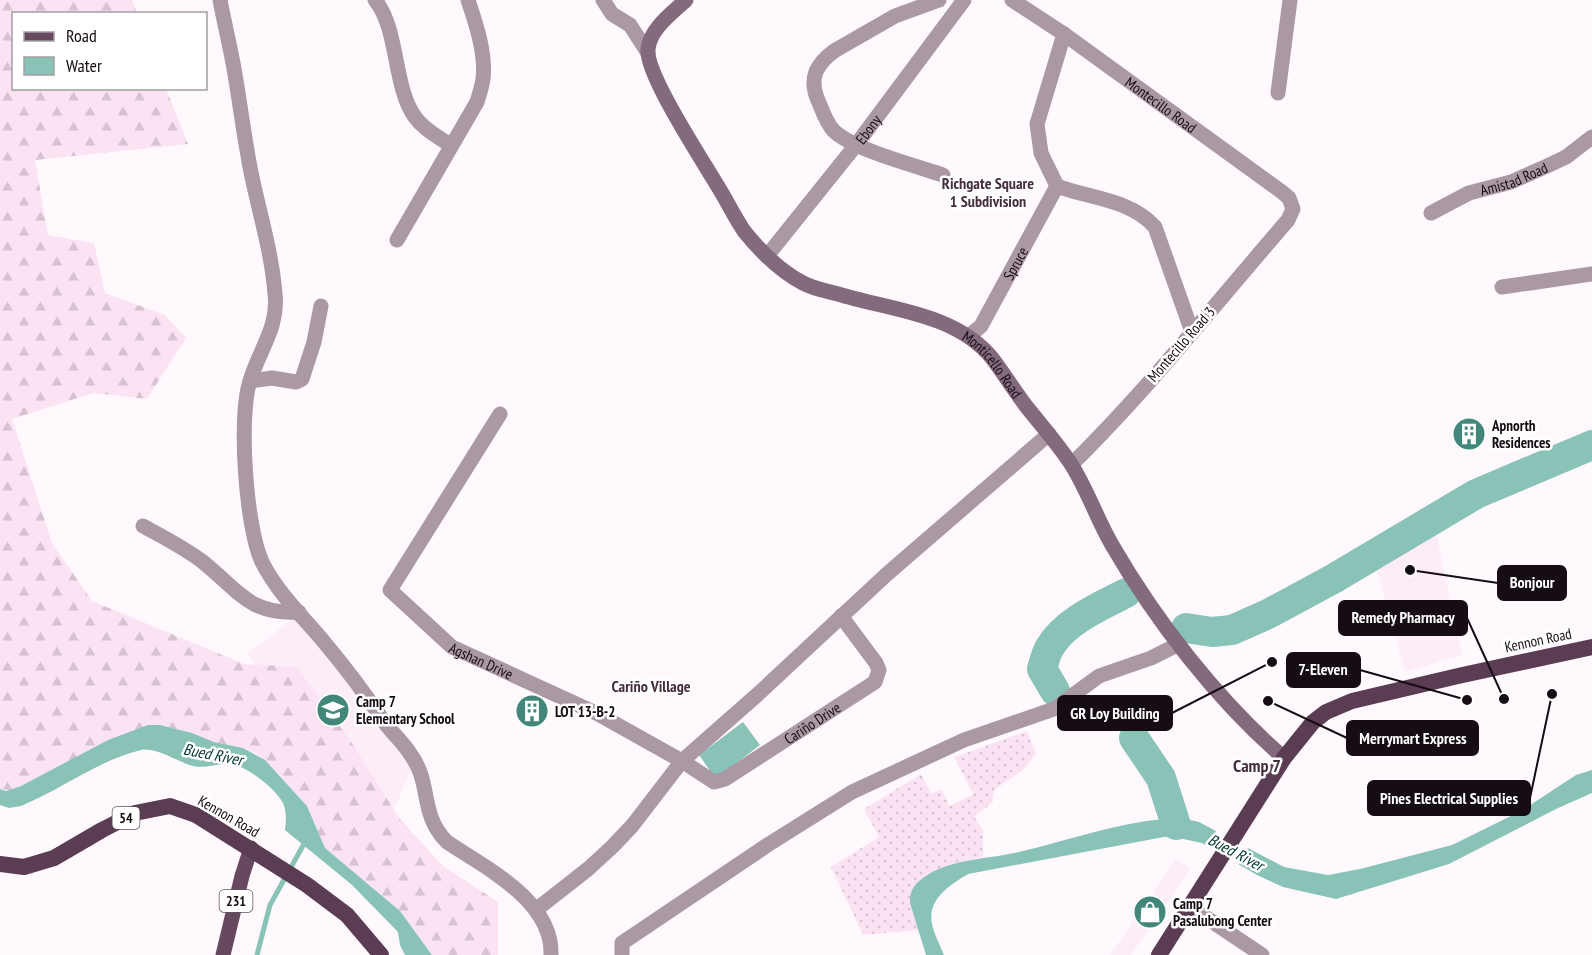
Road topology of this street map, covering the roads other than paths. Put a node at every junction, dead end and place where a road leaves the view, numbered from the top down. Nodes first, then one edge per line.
1 (220, 0) edge
2 (375, 0) edge
3 (468, 0) edge
4 (603, 0) edge
5 (686, 0) edge
6 (939, 0) edge
7 (964, 0) edge
8 (1012, 0) edge
9 (1290, 0) edge
10 (1064, 34) junction
11 (648, 53) junction
12 (1278, 93) dead end
13 (1592, 137) edge
14 (856, 145) junction
15 (452, 146) junction
16 (943, 176) dead end
17 (1057, 186) junction
18 (1431, 213) dead end
19 (1288, 219) joint
20 (397, 240) dead end
21 (767, 256) junction
22 (1592, 273) edge
23 (1502, 287) dead end
24 (321, 306) dead end
25 (1192, 332) junction
26 (969, 336) junction
27 (250, 381) junction
28 (500, 414) dead end
29 (1049, 434) junction
30 (1072, 464) junction
31 (143, 526) dead end
32 (299, 612) junction
33 (841, 616) junction
34 (1179, 644) junction
35 (1592, 647) edge
36 (1284, 758) junction
37 (682, 761) junction
38 (251, 848) junction
39 (0, 864) edge
40 (1192, 901) junction
41 (537, 909) junction
42 (223, 955) edge
43 (381, 955) edge
44 (551, 955) edge
45 (622, 955) edge
46 (1159, 955) edge
47 (1262, 955) edge

1 - 27 street
2 - 15 street
3 - 15 street
4 - 11 street
5 - 11 main road
6 - 14 street
7 - 14 street, Ebony
8 - 10 street, Montecillo Road
9 - 12 street
10 - 17 street
10 - 19 street, Montecillo Road
11 - 21 main road, Monticello Road
13 - 18 street, Amistad Road
14 - 16 street
14 - 21 street, Ebony
15 - 20 street
17 - 25 street
17 - 26 street, Spruce
19 - 25 street, Montecillo Road 3
21 - 26 main road, Monticello Road
22 - 23 street
24 - 27 street
25 - 30 street, Montecillo Road 3
26 - 29 main road, Monticello Road
27 - 32 street
28 - 37 street, Agshan Drive
29 - 30 main road, Monticello Road
29 - 33 street
30 - 34 main road, Monticello Road
31 - 32 street
32 - 41 street
33 - 37 street
33 - 37 street, Cariño Drive
34 - 36 main road, Monticello Road
34 - 45 street
35 - 36 highway, Kennon Road
36 - 40 highway, Kennon Road
37 - 41 street
38 - 39 highway, Kennon Road / 54
38 - 42 main road, 231
38 - 43 highway, Kennon Road / 54
40 - 46 highway, Kennon Road
40 - 47 street
41 - 44 street

